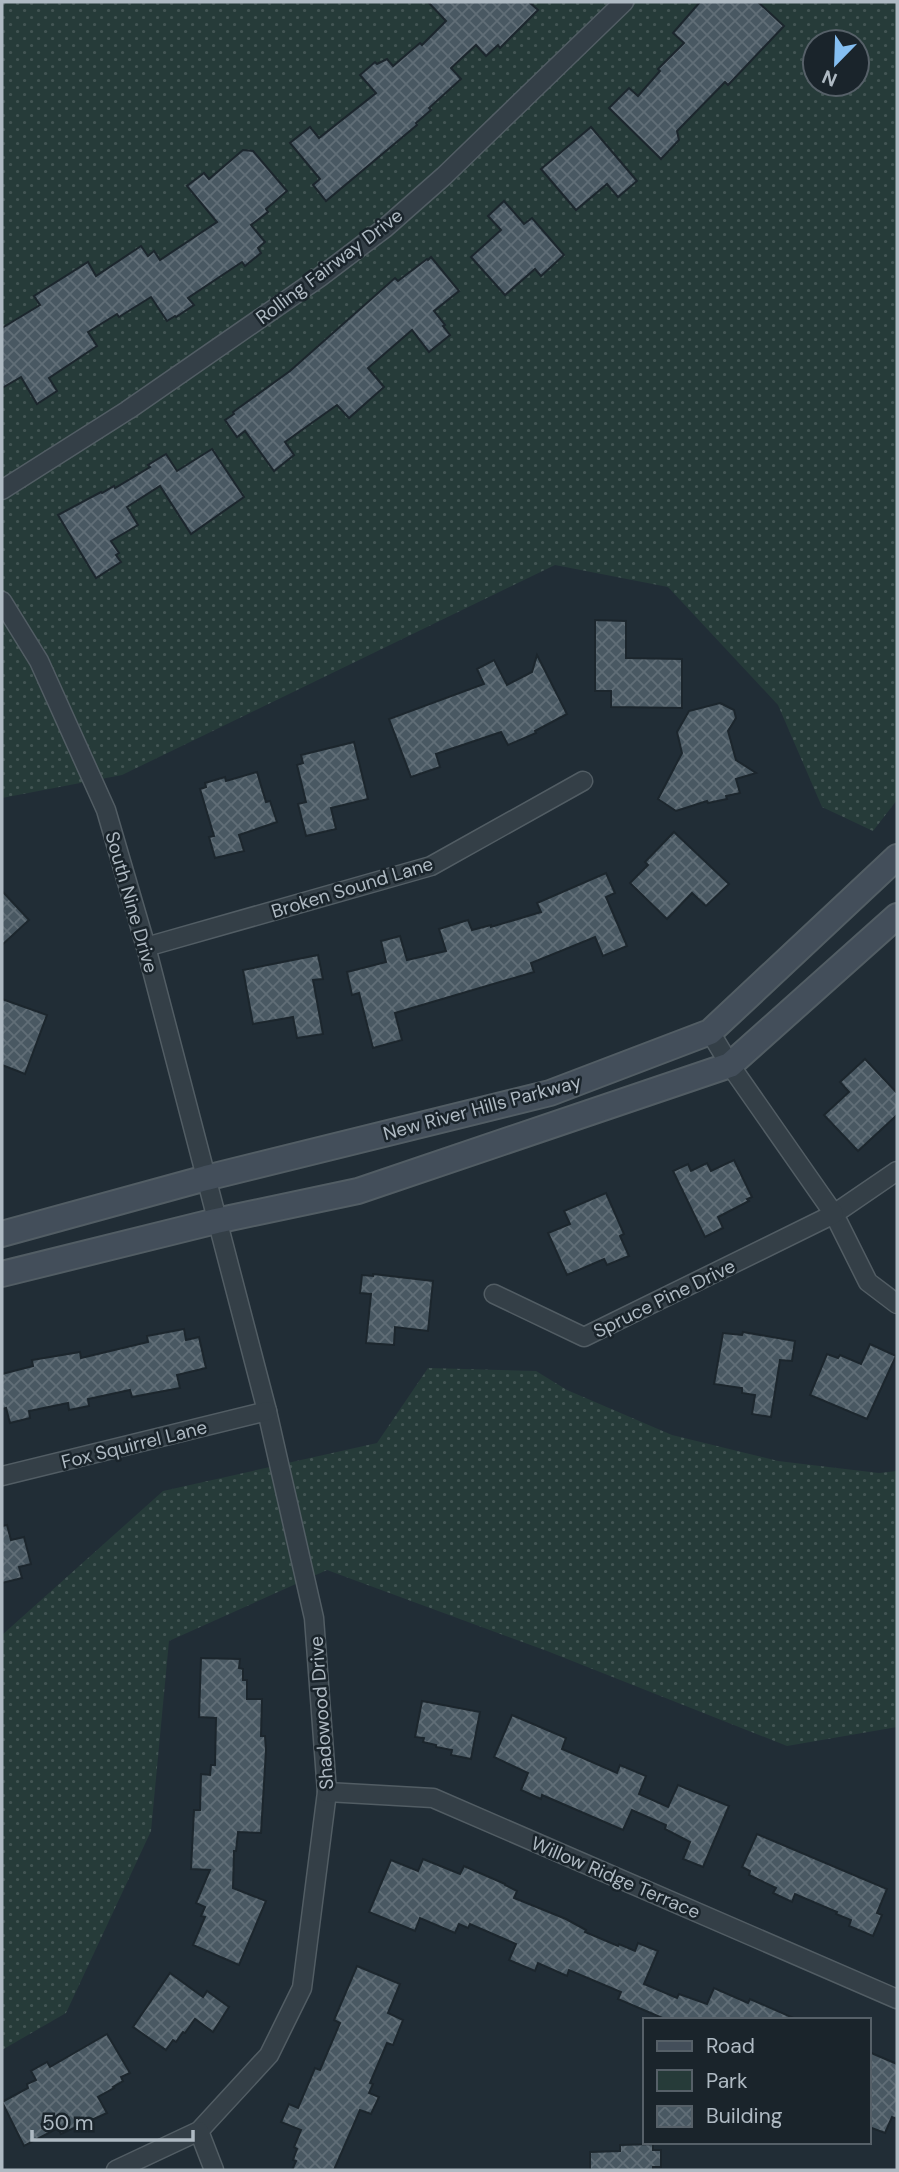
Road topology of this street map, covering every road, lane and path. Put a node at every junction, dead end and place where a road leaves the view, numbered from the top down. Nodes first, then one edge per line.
1 (624, 2) edge
2 (2, 490) edge
3 (2, 601) edge
4 (583, 781) dead end
5 (897, 857) edge
6 (897, 916) edge
7 (146, 947) junction
8 (710, 1032) junction
9 (730, 1065) junction
10 (897, 1171) edge
11 (206, 1178) junction
12 (834, 1214) junction
13 (216, 1221) junction
14 (2, 1234) edge
15 (2, 1274) edge
16 (494, 1294) dead end
17 (897, 1304) edge
18 (267, 1411) junction
19 (2, 1476) edge
20 (327, 1792) junction
21 (897, 1998) edge
22 (199, 2131) junction
23 (116, 2170) edge
24 (214, 2170) edge

1 - 2 street, Rolling Fairway Drive
3 - 7 street, South Nine Drive
4 - 7 street, Broken Sound Lane
5 - 8 street, New River Hills Parkway
6 - 9 street, New River Hills Parkway
7 - 11 street, South Nine Drive
8 - 9 street
8 - 11 street, New River Hills Parkway
9 - 12 street
9 - 13 street, New River Hills Parkway
10 - 12 street, Spruce Pine Drive
11 - 13 street, South Nine Drive
11 - 14 street, New River Hills Parkway
12 - 16 street, Spruce Pine Drive
12 - 17 street
13 - 15 street, New River Hills Parkway
13 - 18 street, Shadowood Drive
18 - 19 street, Fox Squirrel Lane
18 - 20 street, Shadowood Drive
20 - 21 street, Willow Ridge Terrace
20 - 22 street, Shadowood Drive
22 - 23 street, Shadowood Drive
22 - 24 street

